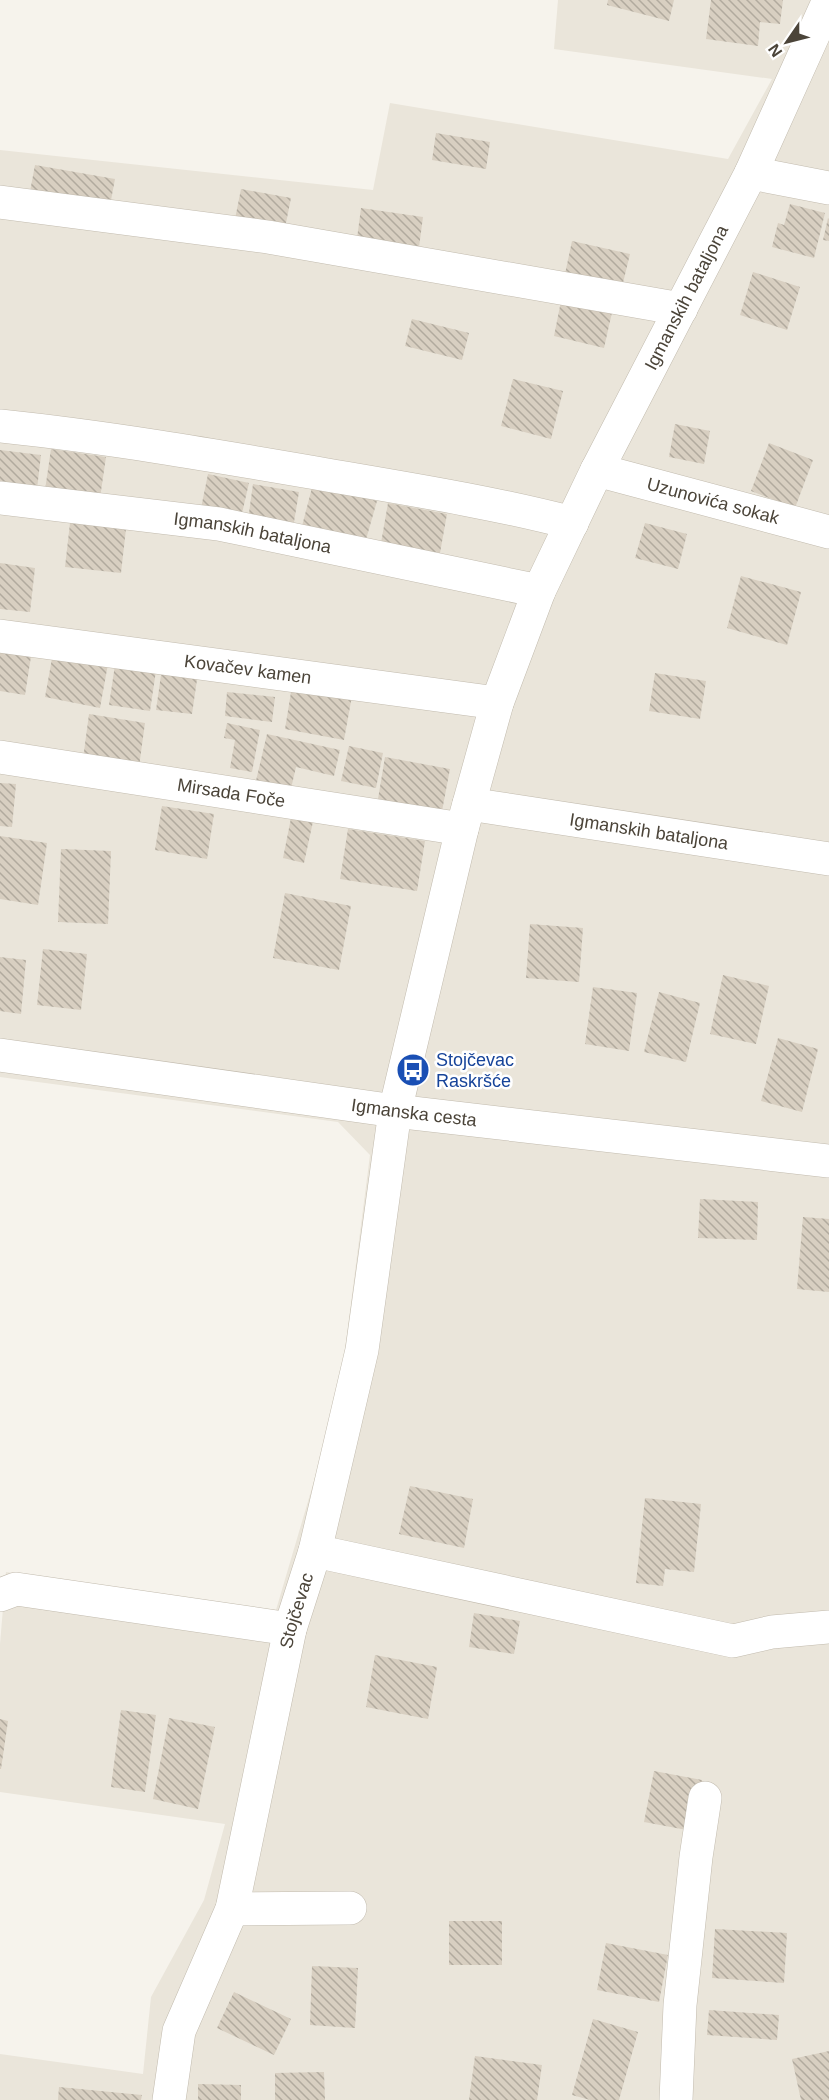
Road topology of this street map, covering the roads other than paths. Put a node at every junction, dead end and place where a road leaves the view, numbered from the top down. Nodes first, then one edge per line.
1 (829, 0) edge
2 (751, 173) junction
3 (829, 188) edge
4 (0, 202) edge
5 (681, 309) junction
6 (0, 426) edge
7 (597, 470) junction
8 (0, 498) edge
9 (572, 523) junction
10 (829, 532) edge
11 (538, 591) junction
12 (0, 636) edge
13 (497, 703) junction
14 (0, 757) edge
15 (465, 816) junction
16 (829, 859) edge
17 (0, 1055) edge
18 (395, 1111) junction
19 (829, 1161) edge
20 (315, 1551) junction
21 (0, 1595) edge
22 (829, 1627) edge
23 (290, 1629) junction
24 (705, 1798) dead end
25 (350, 1908) dead end
26 (232, 1909) junction
27 (168, 2100) edge
28 (676, 2100) edge

1 - 2 street, Igmanskih bataljona
2 - 3 street
2 - 5 street, Igmanskih bataljona
4 - 5 street
5 - 7 street, Igmanskih bataljona
6 - 9 street
7 - 9 street, Igmanskih bataljona
7 - 10 street, Uzunovića sokak
8 - 11 street, Igmanskih bataljona
9 - 11 street, Igmanskih bataljona
11 - 13 street, Igmanskih bataljona
12 - 13 street, Kovačev kamen
13 - 15 street, Igmanskih bataljona
14 - 15 street, Mirsada Foče
15 - 16 street, Igmanskih bataljona
15 - 18 street, Igmanskih bataljona
17 - 18 street, Igmanska cesta
18 - 19 street, Igmanska cesta
18 - 20 street, Stojčevac
20 - 22 street
20 - 23 street, Stojčevac
21 - 23 street
23 - 26 street, Stojčevac
24 - 28 street
25 - 26 street
26 - 27 street, Stojčevac

